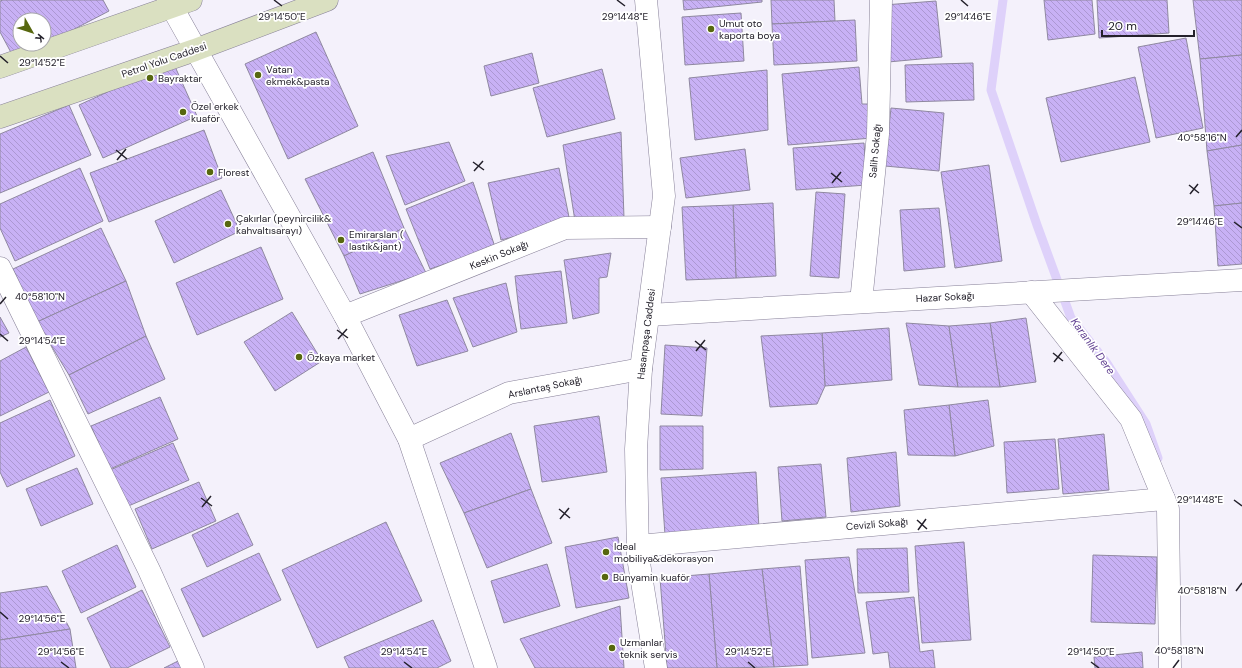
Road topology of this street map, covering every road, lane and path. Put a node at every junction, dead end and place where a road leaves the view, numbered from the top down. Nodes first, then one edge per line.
1 (327, 0) edge
2 (646, 0) edge
3 (881, 0) edge
4 (177, 2) edge
5 (195, 50) junction
6 (0, 67) edge
7 (0, 117) edge
8 (660, 227) junction
9 (0, 268) edge
10 (1242, 280) edge
11 (1036, 292) junction
12 (861, 302) junction
13 (648, 315) junction
14 (345, 316) junction
15 (641, 369) junction
16 (408, 439) junction
17 (1164, 499) junction
18 (638, 546) junction
19 (193, 668) edge
20 (486, 668) edge
21 (656, 668) edge
22 (1170, 668) edge

1 - 5 main road, Petrol Yolu Caddesi
2 - 8 street, Hasanpaşa Caddesi
3 - 12 street, Salih Sokağı
4 - 5 street
4 - 6 main road
5 - 7 main road, Petrol Yolu Caddesi
5 - 14 street
8 - 13 street, Hasanpaşa Caddesi
8 - 14 street, Keskin Sokağı
9 - 19 street
10 - 11 street, Hazar Sokağı
11 - 12 street, Hazar Sokağı
11 - 17 street
12 - 13 street, Hazar Sokağı
13 - 15 street, Hasanpaşa Caddesi
14 - 16 street
15 - 16 street, Arslantaş Sokağı
15 - 18 street, Hasanpaşa Caddesi
16 - 20 street
17 - 18 street, Cevizli Sokağı
17 - 22 street
18 - 21 street, Hasanpaşa Caddesi

